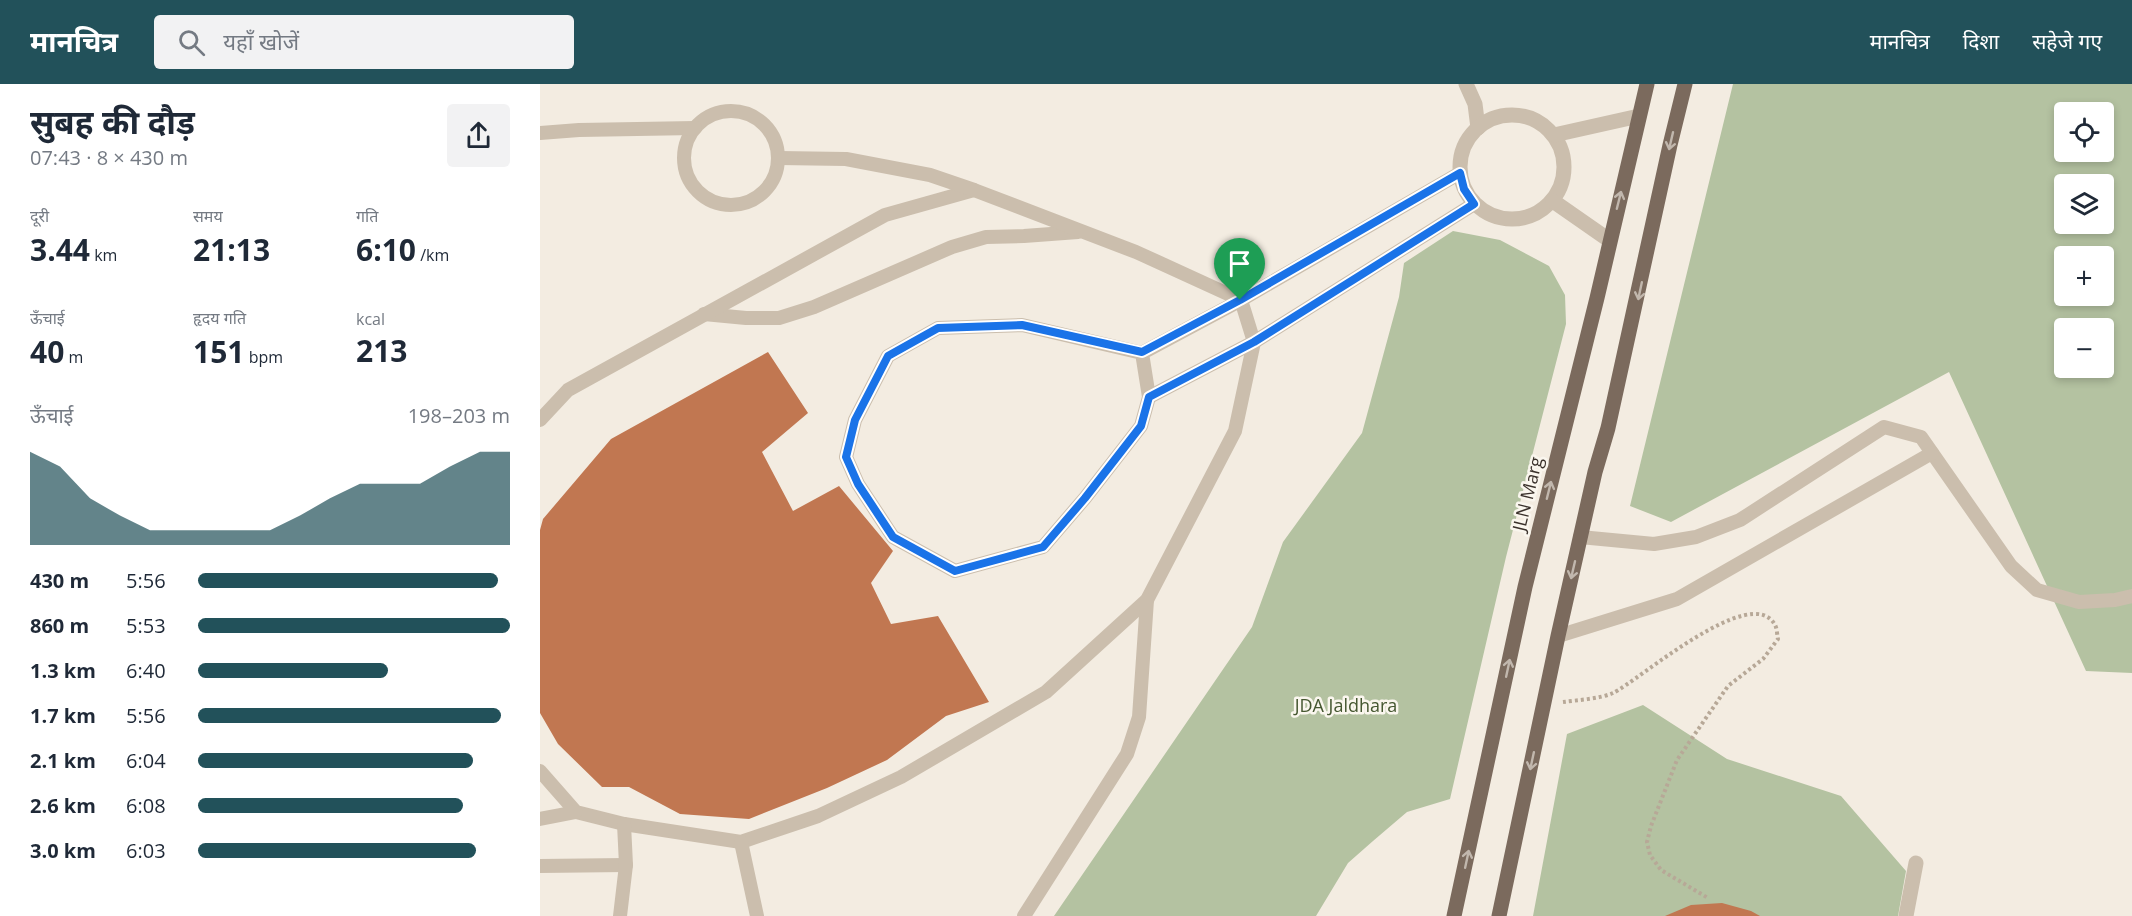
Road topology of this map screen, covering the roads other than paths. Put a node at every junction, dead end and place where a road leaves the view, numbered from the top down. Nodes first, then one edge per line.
1 (1466, 84) edge
2 (1647, 84) edge
3 (1685, 84) edge
4 (1639, 116) junction
5 (695, 128) junction
6 (1478, 128) junction
7 (540, 133) edge
8 (1554, 135) junction
9 (779, 158) junction
10 (1460, 173) junction
11 (974, 190) junction
12 (1553, 201) junction
13 (1474, 204) junction
14 (1083, 231) junction
15 (1609, 240) junction
16 (1240, 300) junction
17 (704, 314) junction
18 (1254, 342) junction
19 (1142, 352) junction
20 (1149, 397) junction
21 (540, 420) edge
22 (1932, 453) junction
23 (1580, 537) junction
24 (2132, 596) edge
25 (1147, 600) junction
26 (1558, 636) junction
27 (540, 771) edge
28 (576, 812) junction
29 (540, 819) edge
30 (624, 824) junction
31 (741, 842) junction
32 (1916, 863) dead end
33 (626, 865) junction
34 (540, 866) edge
35 (620, 916) edge
36 (757, 916) edge
37 (1024, 916) edge
38 (1454, 916) edge
39 (1499, 916) edge
40 (1906, 916) edge

1 - 6 street
2 - 4 main road, JLN Marg
3 -> 23 main road
4 - 8 street
15 -> 4 main road, JLN Marg
5 - 7 lane
5 - 9 lane
5 - 9 lane
6 - 8 street
6 - 10 street
8 - 12 street
9 - 11 lane
10 - 13 street
10 - 16 lane
11 - 14 lane
11 - 17 lane
12 - 13 street
12 - 15 street
13 - 18 lane
14 - 16 lane
14 - 17 lane
38 -> 15 main road, JLN Marg
16 - 18 lane
16 - 19 lane
17 - 21 lane
18 - 20 lane
18 - 25 lane
19 - 20 lane
19 - 20 lane
22 - 23 lane
22 - 24 lane
22 - 26 lane
23 -> 26 main road
25 - 31 lane
25 - 37 lane
26 -> 39 main road
27 - 28 lane
28 - 29 lane
28 - 30 lane
30 - 31 lane
30 - 33 lane
31 - 36 lane
32 - 40 street
33 - 34 lane
33 - 35 lane

